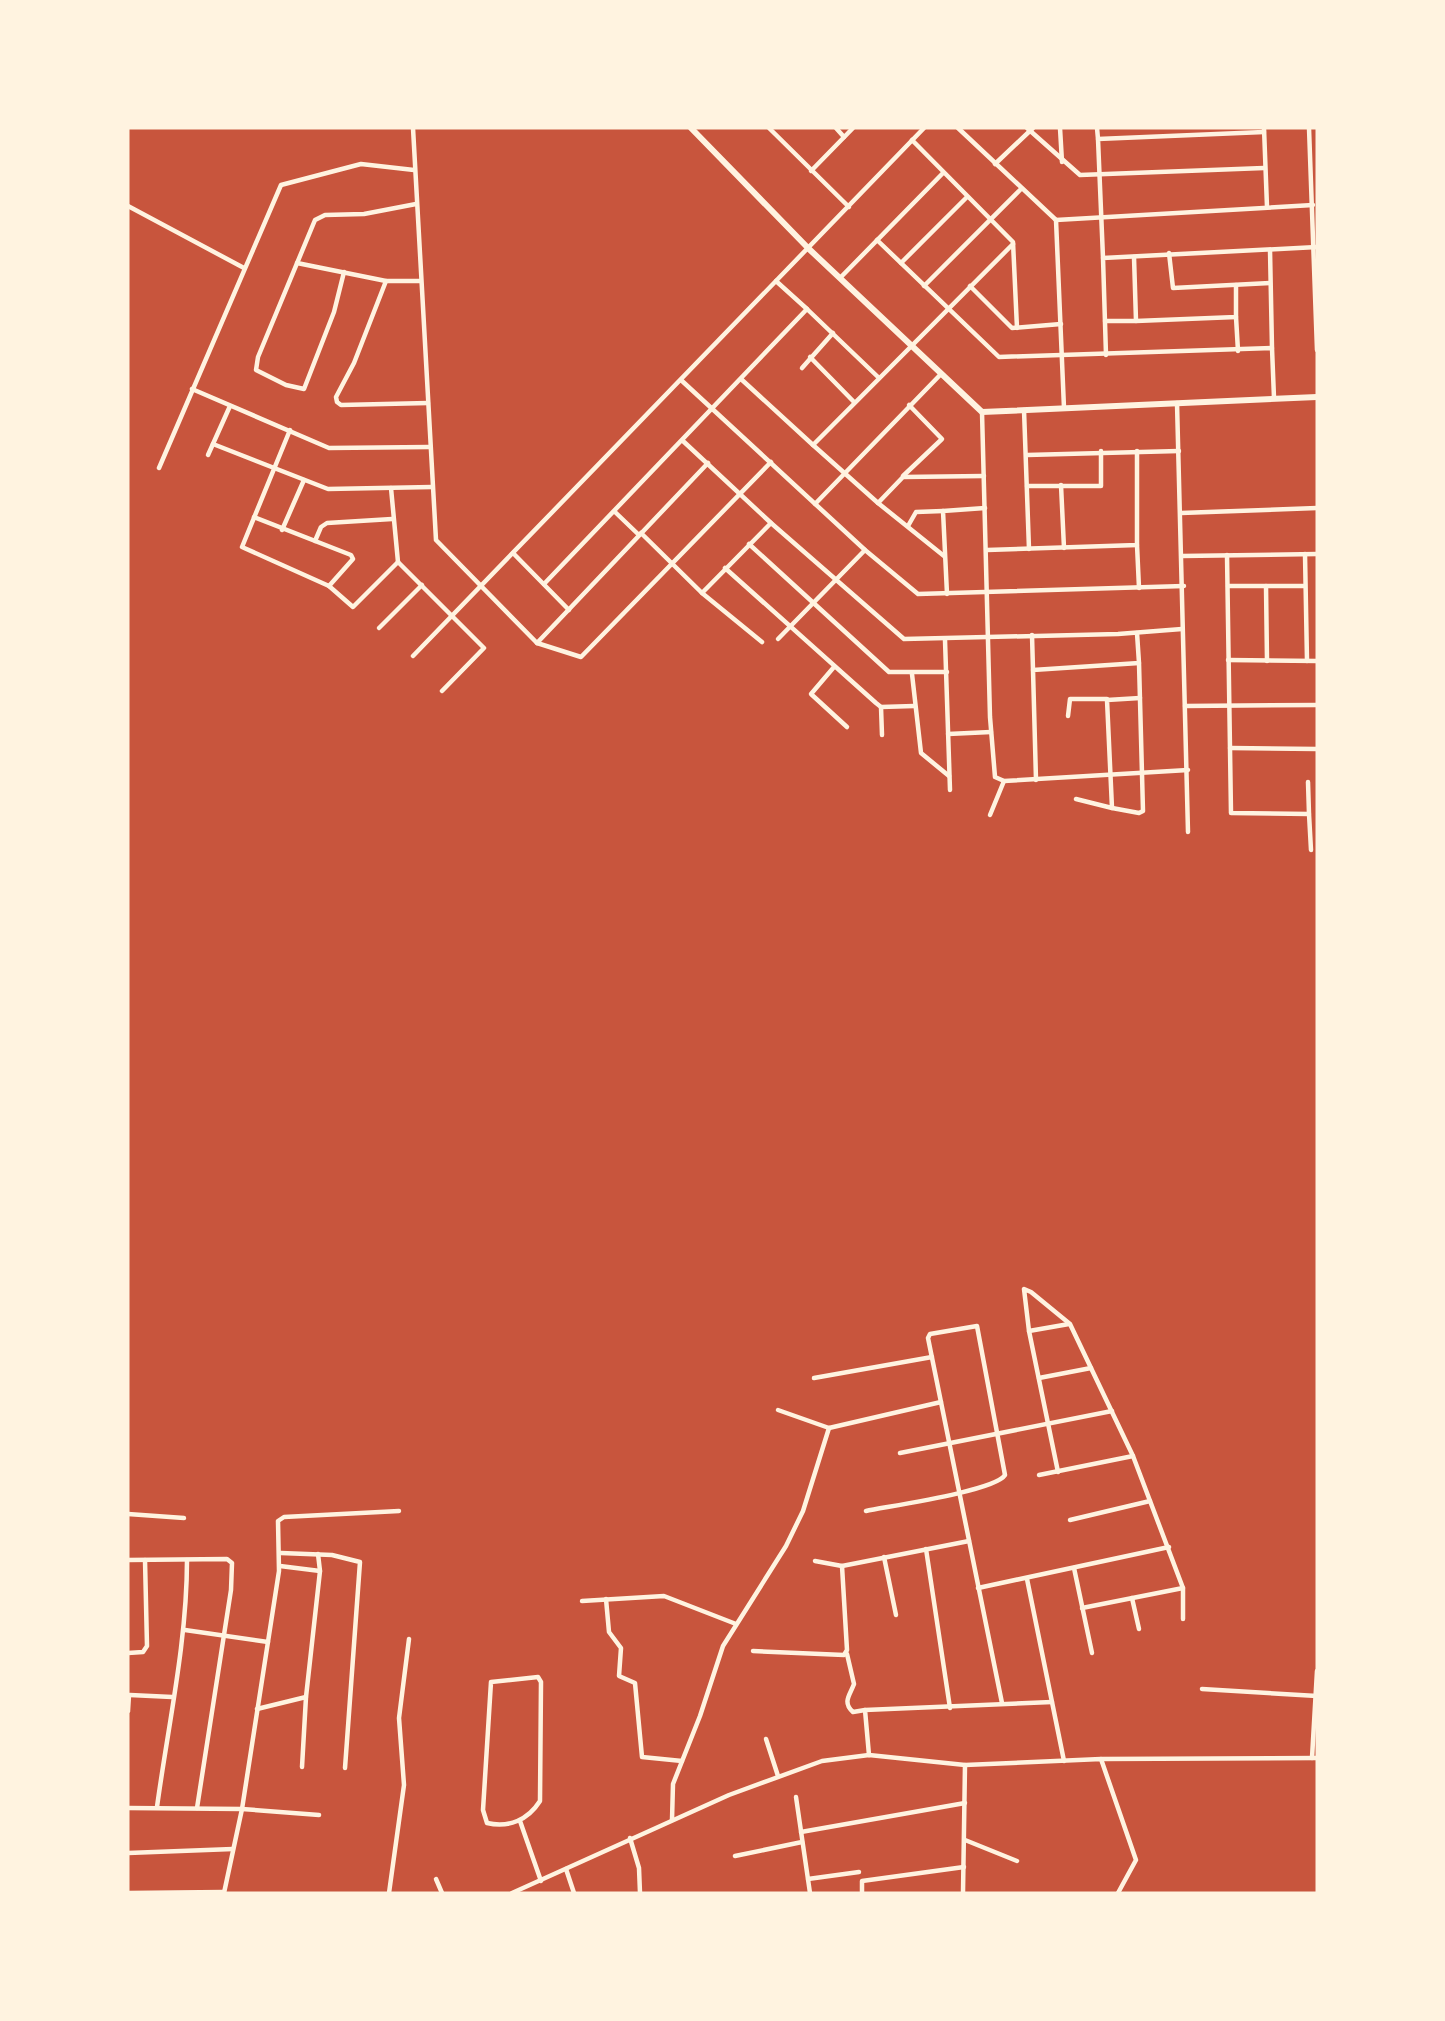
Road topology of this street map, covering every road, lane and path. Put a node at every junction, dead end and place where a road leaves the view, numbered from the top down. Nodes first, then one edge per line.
1 (413, 128) edge
2 (691, 128) edge
3 (769, 128) edge
4 (836, 128) edge
5 (853, 128) edge
6 (924, 128) edge
7 (958, 128) edge
8 (1060, 128) edge
9 (1097, 128) edge
10 (1309, 128) edge
11 (1030, 129) edge
12 (1264, 130) edge
13 (844, 137) junction
14 (1098, 139) junction
15 (912, 140) junction
16 (1062, 162) junction
17 (995, 164) junction
18 (1264, 168) junction
19 (414, 170) junction
20 (811, 171) junction
21 (943, 173) junction
22 (1098, 174) junction
23 (1021, 189) junction
24 (967, 197) junction
25 (416, 204) junction
26 (1313, 205) junction
27 (128, 206) edge
28 (849, 206) junction
29 (1267, 207) junction
30 (1100, 217) junction
31 (991, 219) junction
32 (1056, 220) junction
33 (877, 240) junction
34 (1013, 244) junction
35 (1316, 247) edge
36 (809, 249) junction
37 (1270, 250) junction
38 (1169, 253) junction
39 (1134, 257) junction
40 (1103, 258) junction
41 (297, 263) junction
42 (901, 263) junction
43 (244, 268) junction
44 (344, 272) junction
45 (841, 277) junction
46 (386, 281) junction
47 (421, 281) junction
48 (776, 281) junction
49 (1270, 283) junction
50 (1236, 285) junction
51 (924, 286) junction
52 (970, 286) junction
53 (948, 308) junction
54 (807, 309) junction
55 (1236, 317) junction
56 (1105, 321) junction
57 (1136, 321) junction
58 (1061, 324) junction
59 (1017, 328) junction
60 (833, 333) junction
61 (912, 346) junction
62 (1272, 348) junction
63 (1317, 350) edge
64 (1238, 351) junction
65 (1106, 355) junction
66 (810, 357) junction
67 (1063, 357) junction
68 (802, 368) dead end
69 (941, 374) junction
70 (878, 377) junction
71 (741, 379) junction
72 (681, 380) junction
73 (191, 389) junction
74 (1317, 397) edge
75 (1274, 398) junction
76 (854, 401) junction
77 (1177, 402) junction
78 (428, 403) junction
79 (909, 405) junction
80 (230, 406) junction
81 (1064, 408) junction
82 (714, 409) junction
83 (1024, 410) junction
84 (982, 412) junction
85 (290, 430) junction
86 (683, 441) junction
87 (213, 444) junction
88 (813, 445) junction
89 (429, 447) junction
90 (1137, 451) junction
91 (1179, 451) junction
92 (1101, 452) junction
93 (1027, 455) junction
94 (208, 456) dead end
95 (771, 462) junction
96 (708, 463) junction
97 (159, 468) dead end
98 (274, 469) junction
99 (844, 474) junction
100 (984, 476) junction
101 (902, 477) junction
102 (304, 480) junction
103 (1060, 485) junction
104 (1027, 486) junction
105 (391, 488) junction
106 (432, 488) junction
107 (739, 494) junction
108 (878, 503) junction
109 (815, 504) junction
110 (985, 508) junction
111 (1317, 508) edge
112 (943, 511) junction
113 (615, 512) junction
114 (1181, 513) junction
115 (254, 517) junction
116 (392, 519) junction
117 (771, 523) junction
118 (908, 527) junction
119 (282, 530) junction
120 (640, 534) junction
121 (315, 541) junction
122 (748, 544) junction
123 (1137, 545) junction
124 (1064, 548) junction
125 (1029, 549) junction
126 (865, 550) junction
127 (987, 550) junction
128 (513, 552) junction
129 (1305, 554) junction
130 (1317, 554) edge
131 (1182, 555) junction
132 (1227, 555) junction
133 (944, 556) junction
134 (398, 562) junction
135 (671, 564) junction
136 (725, 568) junction
137 (835, 581) junction
138 (544, 584) junction
139 (422, 585) junction
140 (329, 586) junction
141 (1184, 586) junction
142 (1228, 586) junction
143 (1266, 586) junction
144 (1304, 586) junction
145 (483, 587) junction
146 (1139, 588) junction
147 (702, 593) junction
148 (947, 594) junction
149 (987, 594) junction
150 (814, 602) junction
151 (569, 610) junction
152 (454, 616) junction
153 (791, 626) junction
154 (379, 628) dead end
155 (1182, 629) junction
156 (1137, 633) junction
157 (989, 635) junction
158 (1032, 635) junction
159 (778, 639) dead end
160 (945, 640) junction
161 (762, 642) dead end
162 (537, 643) junction
163 (413, 656) dead end
164 (1228, 660) junction
165 (1317, 660) edge
166 (1267, 661) junction
167 (1307, 661) junction
168 (1139, 663) junction
169 (834, 667) junction
170 (1033, 670) junction
171 (947, 672) junction
172 (912, 674) junction
173 (442, 691) dead end
174 (1140, 698) junction
175 (1108, 699) junction
176 (1230, 705) junction
177 (1317, 705) edge
178 (915, 706) junction
179 (1185, 706) junction
180 (881, 707) junction
181 (1068, 716) dead end
182 (847, 727) dead end
183 (991, 732) junction
184 (948, 734) junction
185 (882, 735) dead end
186 (1230, 748) junction
187 (1317, 749) edge
188 (1188, 770) junction
189 (1142, 771) junction
190 (1109, 773) junction
191 (949, 776) junction
192 (1036, 780) junction
193 (1004, 781) junction
194 (1308, 782) dead end
195 (950, 790) dead end
196 (1076, 799) dead end
197 (1112, 808) junction
198 (1309, 814) junction
199 (990, 815) dead end
200 (1188, 832) dead end
201 (1311, 850) dead end
202 (1070, 1324) junction
203 (1029, 1331) junction
204 (932, 1357) junction
205 (1091, 1368) junction
206 (814, 1378) dead end
207 (1039, 1378) junction
208 (941, 1402) junction
209 (778, 1410) dead end
210 (1112, 1411) junction
211 (1047, 1425) junction
212 (829, 1428) junction
213 (999, 1434) junction
214 (949, 1445) junction
215 (900, 1453) dead end
216 (1133, 1456) junction
217 (1058, 1472) junction
218 (1039, 1475) dead end
219 (958, 1493) junction
220 (1151, 1501) junction
221 (398, 1511) dead end
222 (866, 1511) dead end
223 (128, 1514) edge
224 (184, 1518) dead end
225 (1070, 1520) dead end
226 (969, 1541) junction
227 (1169, 1546) junction
228 (926, 1549) junction
229 (281, 1553) junction
230 (318, 1554) junction
231 (884, 1557) junction
232 (128, 1560) edge
233 (145, 1560) junction
234 (187, 1560) junction
235 (815, 1561) dead end
236 (280, 1566) junction
237 (842, 1566) junction
238 (1074, 1568) junction
239 (320, 1571) junction
240 (1027, 1579) junction
241 (978, 1588) junction
242 (1184, 1588) junction
243 (1132, 1598) junction
244 (606, 1599) junction
245 (582, 1601) dead end
246 (1082, 1608) junction
247 (896, 1615) dead end
248 (1184, 1619) dead end
249 (736, 1624) junction
250 (1139, 1629) dead end
251 (185, 1630) junction
252 (222, 1635) junction
253 (409, 1639) dead end
254 (268, 1642) junction
255 (753, 1651) dead end
256 (128, 1653) edge
257 (846, 1653) junction
258 (1092, 1653) dead end
259 (1317, 1671) edge
260 (1202, 1689) dead end
261 (129, 1695) edge
262 (1316, 1696) edge
263 (172, 1697) junction
264 (306, 1697) junction
265 (1052, 1702) junction
266 (1002, 1703) junction
267 (950, 1708) junction
268 (257, 1709) junction
269 (865, 1710) junction
270 (128, 1711) edge
271 (766, 1740) dead end
272 (869, 1755) junction
273 (1315, 1758) edge
274 (1101, 1759) junction
275 (682, 1761) junction
276 (1064, 1761) junction
277 (965, 1765) junction
278 (302, 1767) dead end
279 (345, 1768) dead end
280 (778, 1776) junction
281 (796, 1797) dead end
282 (965, 1803) junction
283 (157, 1807) junction
284 (128, 1808) edge
285 (197, 1808) junction
286 (242, 1809) junction
287 (319, 1815) dead end
288 (672, 1820) junction
289 (520, 1822) junction
290 (801, 1832) junction
291 (630, 1838) junction
292 (965, 1840) junction
293 (802, 1842) junction
294 (233, 1849) junction
295 (128, 1853) edge
296 (735, 1856) dead end
297 (1017, 1861) dead end
298 (964, 1867) junction
299 (566, 1869) junction
300 (859, 1872) dead end
301 (436, 1879) dead end
302 (807, 1879) junction
303 (541, 1881) junction
304 (128, 1893) edge
305 (224, 1893) edge
306 (388, 1893) edge
307 (442, 1893) edge
308 (512, 1893) edge
309 (574, 1893) edge
310 (640, 1893) edge
311 (810, 1893) edge
312 (862, 1893) edge
313 (963, 1893) edge
314 (1118, 1893) edge

1 - 19 street
2 - 36 street
3 - 20 street
4 - 13 street
5 - 13 street
6 - 15 street
7 - 17 street
8 - 16 street
9 - 14 street
10 - 26 street
11 - 16 street
11 - 17 street
12 - 14 street
12 - 18 street
13 - 20 street
14 - 22 street
15 - 21 street
15 - 28 street
16 - 22 street
17 - 23 street
18 - 22 street
18 - 29 street
19 - 25 street
19 - 43 street
20 - 28 street
21 - 24 street
21 - 33 street
22 - 30 street
23 - 31 street
23 - 32 street
24 - 31 street
24 - 42 street
25 - 41 street
25 - 47 street
26 - 29 street
26 - 35 street
27 - 43 street
28 - 36 street
29 - 30 street
30 - 32 street
30 - 40 street
31 - 34 street
31 - 51 street
32 - 58 street
33 - 42 street
33 - 45 street
34 - 52 street
34 - 59 street
35 - 37 street
35 - 63 street
36 - 45 street
36 - 48 street
37 - 38 street
37 - 49 street
38 - 39 street
38 - 50 street
39 - 40 street
39 - 57 street
40 - 56 street
41 - 44 street
41 - 44 street
42 - 51 street
43 - 73 street
44 - 46 street
45 - 61 street
46 - 47 street
46 - 78 street
47 - 78 street
48 - 54 street
48 - 72 street
49 - 50 street
49 - 62 street
50 - 55 street
51 - 53 street
52 - 53 street
52 - 59 street
53 - 61 street
53 - 67 street
54 - 60 street
54 - 71 street
55 - 57 street
55 - 64 street
56 - 57 street
56 - 65 street
58 - 59 street
58 - 67 street
60 - 66 street
60 - 70 street
61 - 69 street
61 - 70 street
62 - 64 street
62 - 75 street
64 - 65 street
65 - 67 street
66 - 68 street
66 - 76 street
67 - 81 street
69 - 79 street
69 - 84 street
70 - 76 street
71 - 82 street
71 - 88 street
72 - 82 street
72 - 128 street
73 - 80 street
73 - 97 street
74 - 75 street
75 - 77 street
76 - 88 street
77 - 81 street
77 - 91 street
78 - 89 street
79 - 99 street
79 - 101 street
80 - 85 street
80 - 87 street
81 - 83 street
82 - 86 street
82 - 95 street
83 - 84 street
83 - 93 street
84 - 100 street
85 - 89 street
85 - 98 street
86 - 96 street
86 - 113 street
87 - 94 street
87 - 98 street
88 - 99 street
89 - 106 street
90 - 91 street
90 - 92 street
90 - 123 street
91 - 114 street
92 - 93 street
92 - 103 street
93 - 104 street
95 - 107 street
95 - 109 street
96 - 107 street
96 - 120 street
98 - 102 street
98 - 115 street
99 - 108 street
99 - 109 street
100 - 101 street
100 - 110 street
101 - 108 street
102 - 105 street
102 - 119 street
103 - 104 street
103 - 124 street
104 - 125 street
105 - 106 street
105 - 116 street
106 - 145 street
107 - 117 street
107 - 135 street
108 - 118 street
109 - 126 street
110 - 112 street
110 - 127 street
111 - 114 street
112 - 118 street
112 - 133 street
113 - 120 street
113 - 138 street
114 - 131 street
115 - 119 street
115 - 140 street
116 - 121 street
116 - 134 street
117 - 122 street
117 - 137 street
118 - 133 street
119 - 121 street
120 - 135 street
120 - 151 street
121 - 140 street
122 - 136 street
122 - 150 street
123 - 124 street
123 - 146 street
124 - 125 street
125 - 127 street
126 - 137 street
126 - 148 street
127 - 149 street
128 - 138 street
128 - 145 street
129 - 130 street
129 - 132 street
129 - 144 street
131 - 132 street
131 - 141 street
132 - 142 street
133 - 148 street
134 - 139 street
134 - 140 street
135 - 147 street
135 - 162 street
136 - 147 street
136 - 153 street
137 - 150 street
137 - 160 street
138 - 151 street
139 - 152 street
139 - 154 street
141 - 146 street
141 - 155 street
142 - 143 street
142 - 164 street
143 - 144 street
143 - 166 street
144 - 167 street
145 - 152 street
145 - 162 street
146 - 149 street
147 - 161 street
148 - 149 street
149 - 157 street
150 - 153 street
150 - 172 street
151 - 162 street
152 - 163 street
152 - 173 street
153 - 159 street
153 - 169 street
155 - 156 street
155 - 179 street
156 - 158 street
156 - 168 street
157 - 158 street
157 - 160 street
157 - 183 street
158 - 170 street
160 - 171 street
164 - 166 street
164 - 176 street
165 - 167 street
166 - 167 street
168 - 170 street
168 - 174 street
169 - 180 street
169 - 182 street
170 - 192 street
171 - 172 street
171 - 184 street
172 - 178 street
174 - 175 street
174 - 189 street
175 - 181 street
175 - 190 street
176 - 177 street
176 - 179 street
176 - 186 street
178 - 180 street
178 - 191 street
179 - 188 street
180 - 185 street
183 - 184 street
183 - 193 street
184 - 191 street
186 - 187 street
186 - 198 street
188 - 189 street
188 - 200 street
189 - 190 street
189 - 197 street
190 - 192 street
190 - 197 street
191 - 195 street
192 - 193 street
193 - 199 street
194 - 198 street
196 - 197 street
198 - 201 street
202 - 203 street
202 - 203 street
202 - 205 street
203 - 207 street
204 - 206 street
204 - 208 street
204 - 213 street
205 - 207 street
205 - 210 street
207 - 211 street
208 - 212 street
208 - 214 street
209 - 212 street
210 - 211 street
210 - 216 street
211 - 213 street
211 - 217 street
212 - 249 street
213 - 214 street
213 - 219 street
214 - 215 street
214 - 219 street
216 - 217 street
216 - 220 street
217 - 218 street
219 - 222 street
219 - 226 street
220 - 225 street
220 - 227 street
221 - 229 street
223 - 224 street
226 - 228 street
226 - 241 street
227 - 238 street
227 - 242 street
228 - 231 street
228 - 267 street
229 - 230 street
229 - 236 street
230 - 239 street
230 - 279 street
231 - 237 street
231 - 247 street
232 - 233 street
233 - 234 street
233 - 256 street
234 - 251 street
234 - 252 street
235 - 237 street
236 - 239 street
236 - 254 street
237 - 257 street
238 - 240 street
238 - 246 street
239 - 264 street
240 - 241 street
240 - 265 street
241 - 266 street
242 - 243 street
242 - 248 street
243 - 246 street
243 - 250 street
244 - 245 street
244 - 249 street
244 - 275 street
246 - 258 street
249 - 275 street
251 - 252 street
251 - 263 street
252 - 254 street
252 - 285 street
253 - 306 street
254 - 268 street
255 - 257 street
257 - 269 street
259 - 262 street
260 - 262 street
261 - 263 street
261 - 270 street
262 - 273 street
263 - 283 street
264 - 268 street
264 - 278 street
265 - 266 street
265 - 276 street
266 - 267 street
267 - 269 street
268 - 286 street
269 - 272 street
271 - 280 street
272 - 277 street
272 - 280 street
273 - 274 street
274 - 276 street
274 - 314 street
275 - 288 street
276 - 277 street
277 - 282 street
280 - 288 street
281 - 290 street
282 - 290 street
282 - 292 street
283 - 284 street
283 - 285 street
285 - 286 street
286 - 287 street
286 - 294 street
288 - 291 street
289 - 289 street
289 - 303 street
290 - 293 street
291 - 299 street
291 - 310 street
292 - 297 street
292 - 298 street
293 - 296 street
293 - 302 street
294 - 295 street
294 - 305 street
298 - 312 street
298 - 313 street
299 - 303 street
299 - 309 street
300 - 302 street
301 - 307 street
302 - 311 street
303 - 308 street
304 - 305 street

